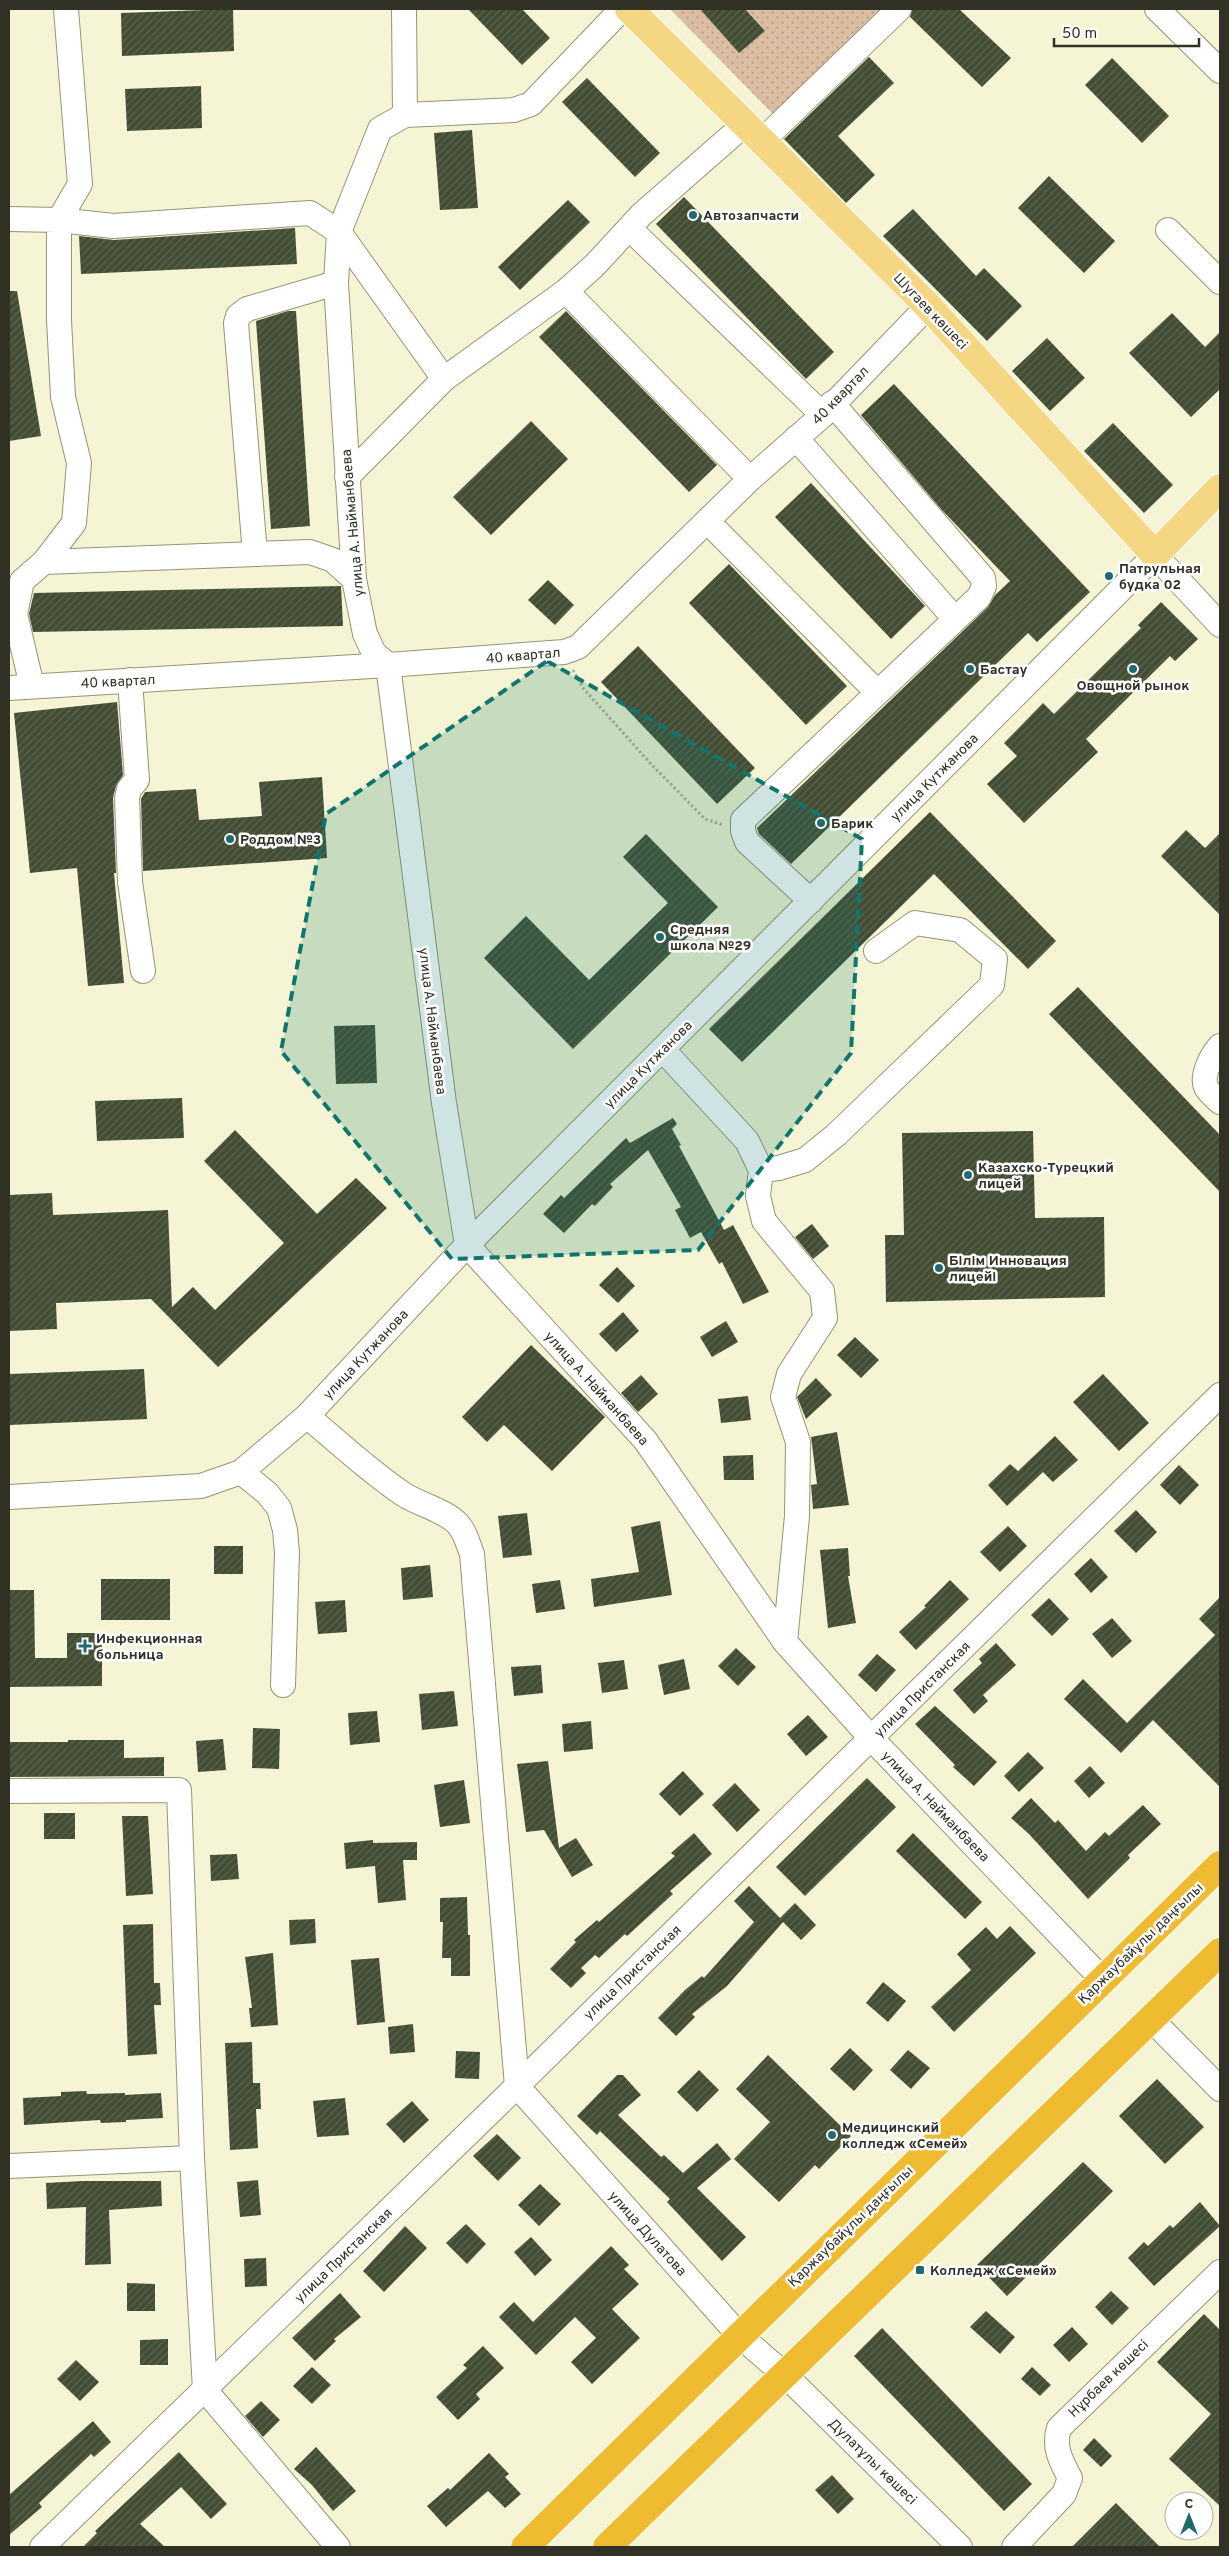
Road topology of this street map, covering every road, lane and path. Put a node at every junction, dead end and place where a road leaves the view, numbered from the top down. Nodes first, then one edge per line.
1 (66, 9) edge
2 (404, 9) edge
3 (622, 9) edge
4 (629, 9) edge
5 (899, 9) edge
6 (1157, 9) edge
7 (1220, 71) edge
8 (405, 115) junction
9 (753, 132) junction
10 (9, 220) edge
11 (59, 220) junction
12 (630, 229) junction
13 (1168, 230) dead end
14 (339, 232) junction
15 (1220, 282) edge
16 (336, 283) junction
17 (566, 291) junction
18 (928, 306) junction
19 (444, 379) junction
20 (828, 409) junction
21 (796, 438) junction
22 (347, 477) junction
23 (750, 479) junction
24 (1220, 488) edge
25 (707, 521) junction
26 (255, 554) junction
27 (1155, 555) junction
28 (44, 562) junction
29 (354, 579) junction
30 (955, 619) junction
31 (1220, 625) edge
32 (564, 652) junction
33 (388, 665) junction
34 (130, 680) junction
35 (20, 687) edge
36 (877, 692) junction
37 (743, 831) junction
38 (811, 901) junction
39 (876, 951) dead end
40 (143, 972) dead end
41 (1220, 1046) edge
42 (663, 1050) junction
43 (1220, 1102) edge
44 (761, 1170) junction
45 (467, 1245) junction
46 (1220, 1395) edge
47 (307, 1416) junction
48 (242, 1472) junction
49 (9, 1497) edge
50 (785, 1642) junction
51 (284, 1685) dead end
52 (871, 1738) junction
53 (9, 1791) edge
54 (1220, 1865) edge
55 (1220, 1952) edge
56 (1102, 1980) junction
57 (1152, 2019) junction
58 (517, 2086) junction
59 (1220, 2089) edge
60 (192, 2158) junction
61 (9, 2166) edge
62 (1220, 2272) edge
63 (739, 2335) junction
64 (785, 2375) junction
65 (205, 2390) junction
66 (955, 2545) edge
67 (42, 2547) edge
68 (338, 2547) edge
69 (525, 2547) edge
70 (607, 2547) edge
71 (1014, 2547) edge

1 - 11 street
2 - 8 street
3 - 8 street, улица А. Найманбаева
4 - 9 main road, Шугаев көшесі
5 - 9 street
6 - 7 street
8 - 14 street, улица А. Найманбаева
9 - 12 street
9 - 18 main road, Шугаев көшесі
10 - 11 street
11 - 14 street
11 - 28 street
12 - 17 street
12 - 20 street
13 - 15 street
14 - 16 street, улица А. Найманбаева
14 - 19 street
16 - 22 street, улица А. Найманбаева
16 - 26 street
17 - 19 street
17 - 23 street
18 - 20 street, 40 квартал
18 - 27 main road, Шугаев көшесі
19 - 22 street
20 - 21 street, 40 квартал
20 - 30 street
21 - 23 street, 40 квартал
21 - 30 street
22 - 29 street, улица А. Найманбаева
23 - 25 street, 40 квартал
24 - 27 main road, улица Кутжанова
25 - 32 street, 40 квартал
25 - 36 street
26 - 28 street
26 - 29 street
27 - 31 street, Шугаев көшесі
27 - 38 street, улица Кутжанова
28 - 35 street
29 - 33 street, улица А. Найманбаева
30 - 36 street
32 - 33 street, 40 квартал
32 - 37 path
33 - 34 street, 40 квартал
33 - 45 street, улица А. Найманбаева
34 - 35 street, 40 квартал
34 - 40 street
36 - 37 street
37 - 38 street
38 - 42 street, улица Кутжанова
39 - 44 street
41 - 43 street
42 - 44 street
42 - 45 street, улица Кутжанова
44 - 50 street
45 - 47 street, улица Кутжанова
45 - 50 street, улица А. Найманбаева
46 - 52 street, улица Пристанская
47 - 48 street, улица Кутжанова
47 - 58 street
48 - 49 street, улица Кутжанова
48 - 51 street
50 - 52 street, улица А. Найманбаева
52 - 56 street, улица А. Найманбаева
52 - 58 street, улица Пристанская
53 - 60 street
54 - 56 highway, Қаржаубайұлы даңғылы
55 - 57 highway
56 - 63 highway, Қаржаубайұлы даңғылы
57 - 59 street
57 - 64 highway
58 - 63 street, улица Дулатова
58 - 65 street, улица Пристанская
60 - 61 street
60 - 65 street
62 - 71 street, Нұрбаев көшесі
63 - 64 street, улица Дулатова
63 - 69 highway, Қаржаубайұлы даңғылы
64 - 66 street, Дулатұлы көшесі
64 - 70 highway
65 - 67 street, улица Пристанская
65 - 68 street

